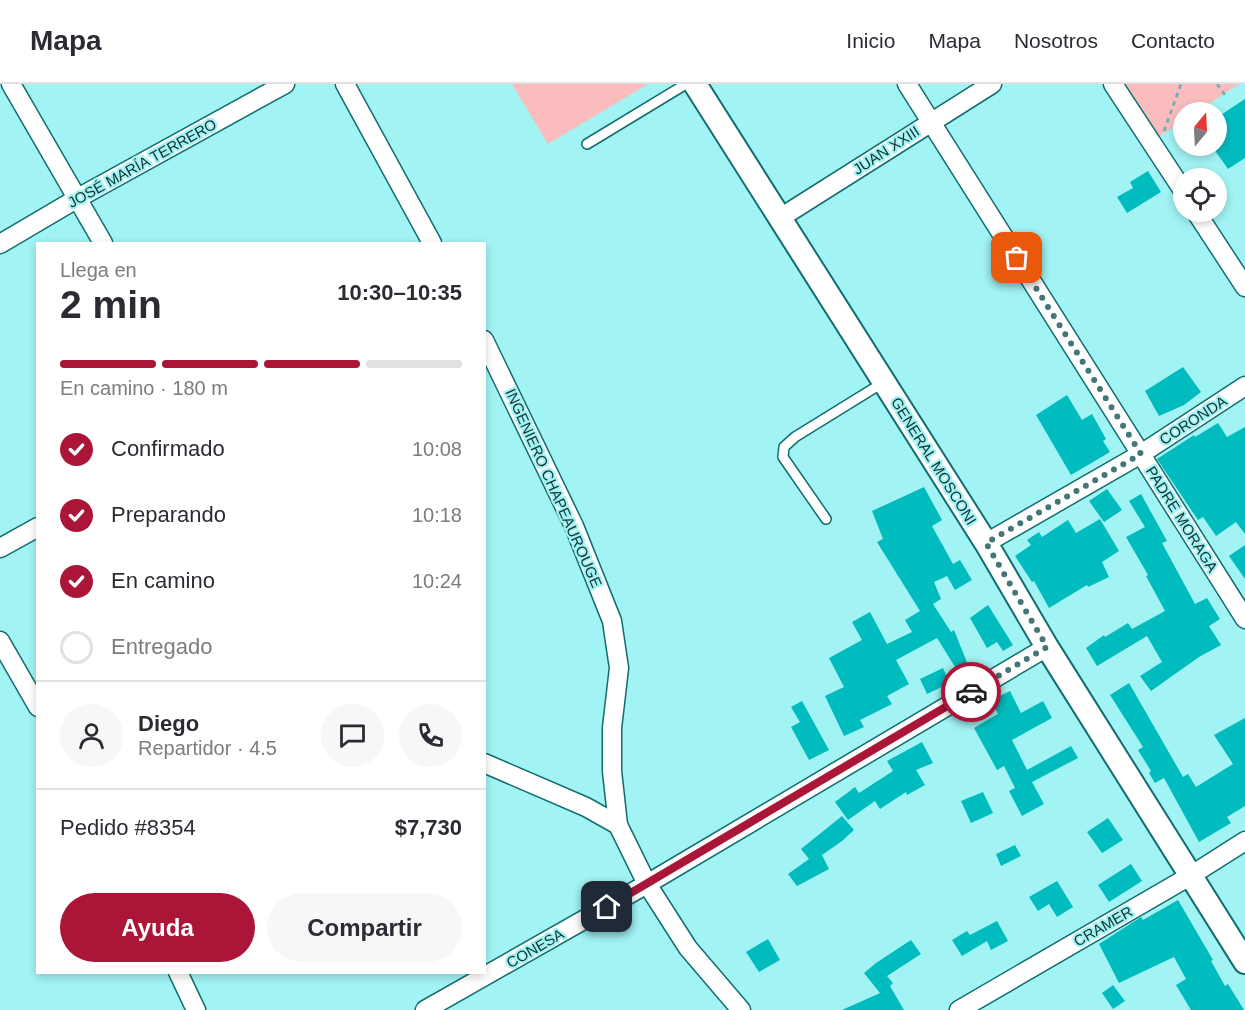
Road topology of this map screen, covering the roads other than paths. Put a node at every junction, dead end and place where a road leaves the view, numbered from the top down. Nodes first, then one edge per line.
1 (11, 84) edge
2 (285, 84) edge
3 (345, 84) edge
4 (686, 84) edge
5 (695, 84) edge
6 (907, 84) edge
7 (992, 84) edge
8 (1113, 84) edge
9 (931, 121) junction
10 (587, 144) dead end
11 (1173, 175) edge
12 (78, 198) junction
13 (780, 218) junction
14 (1203, 222) edge
15 (102, 242) edge
16 (431, 242) edge
17 (0, 244) edge
18 (1245, 287) edge
19 (486, 344) edge
20 (884, 382) junction
21 (1245, 386) edge
22 (1141, 454) junction
23 (826, 519) dead end
24 (36, 527) edge
25 (986, 543) junction
26 (0, 548) edge
27 (1245, 619) edge
28 (0, 641) edge
29 (1047, 647) junction
30 (36, 704) edge
31 (486, 764) edge
32 (618, 825) junction
33 (1245, 841) edge
34 (1190, 876) junction
35 (647, 884) junction
36 (1245, 962) edge
37 (179, 974) edge
38 (196, 1010) edge
39 (425, 1010) edge
40 (741, 1010) edge
41 (959, 1010) edge

1 - 12 street
2 - 12 street, JOSÉ MARÍA TERRERO
3 - 16 street
4 - 10 lane
5 - 13 street, GENERAL MOSCONI
6 - 9 street, PADRE MORAGA
7 - 9 street, JUAN XXIII
8 - 11 street
9 - 13 street, JUAN XXIII
9 - 22 street, PADRE MORAGA
12 - 15 street
12 - 17 street, JOSÉ MARÍA TERRERO
13 - 20 street, GENERAL MOSCONI
14 - 18 street
19 - 32 street, INGENIERO CHAPEAUROUGE
20 - 23 lane
20 - 25 street, GENERAL MOSCONI
21 - 22 street, CORONDA
22 - 25 street, CORONDA
22 - 27 street, PADRE MORAGA
24 - 26 street
25 - 29 street, GENERAL MOSCONI
28 - 30 street
29 - 34 street, GENERAL MOSCONI
29 - 35 street, CONESA
31 - 32 street
32 - 35 street, INGENIERO CHAPEAUROUGE
33 - 34 street, CRAMER
34 - 36 street, GENERAL MOSCONI
34 - 41 street, CRAMER
35 - 39 street, CONESA
35 - 40 street, INGENIERO CHAPEAUROUGE
37 - 38 street

